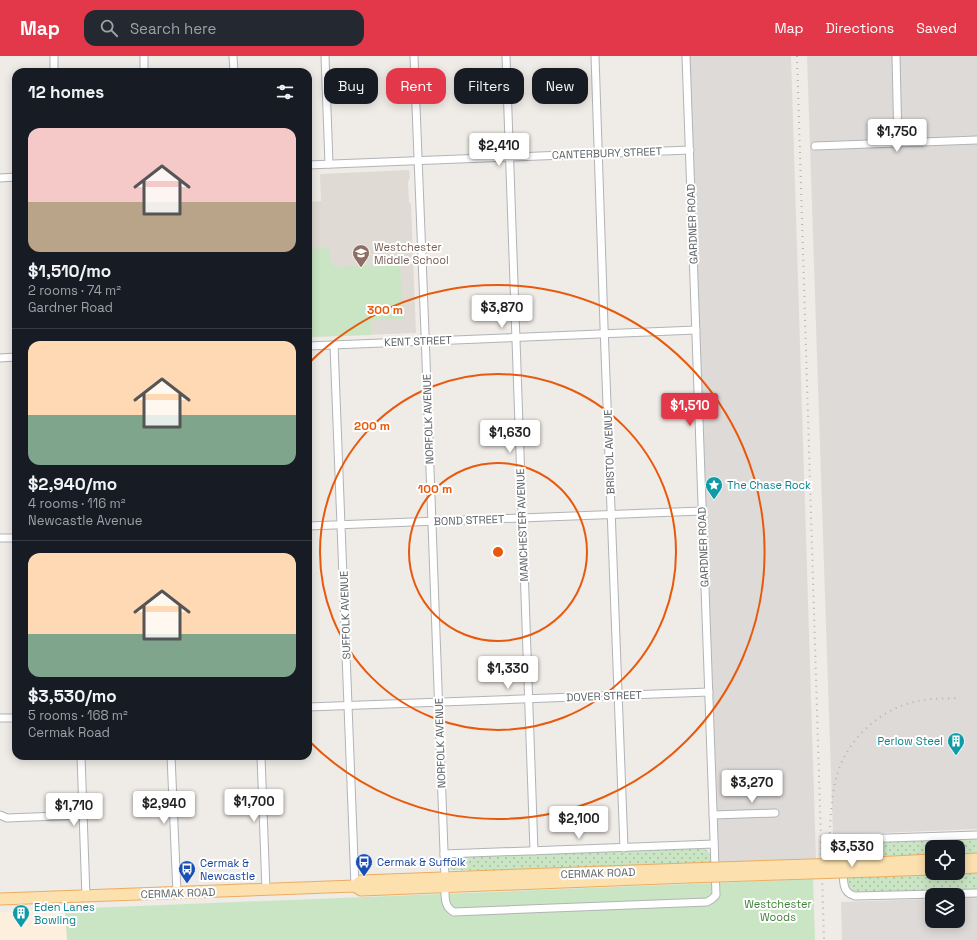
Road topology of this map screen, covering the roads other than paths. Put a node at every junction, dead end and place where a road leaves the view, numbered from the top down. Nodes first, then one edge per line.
1 (54, 56) edge
2 (144, 56) edge
3 (233, 56) edge
4 (325, 56) edge
5 (414, 56) edge
6 (506, 56) edge
7 (595, 56) edge
8 (686, 56) edge
9 (896, 56) edge
10 (54, 68) edge
11 (144, 68) edge
12 (234, 68) edge
13 (977, 140) edge
14 (898, 143) junction
15 (815, 146) dead end
16 (690, 150) junction
17 (598, 153) junction
18 (509, 157) junction
19 (418, 161) junction
20 (329, 164) junction
21 (312, 165) edge
22 (12, 177) edge
23 (0, 178) edge
24 (696, 330) junction
25 (604, 334) junction
26 (516, 338) junction
27 (426, 341) junction
28 (334, 345) junction
29 (312, 346) edge
30 (12, 357) edge
31 (0, 358) edge
32 (702, 511) junction
33 (611, 515) junction
34 (522, 519) junction
35 (432, 522) junction
36 (342, 525) junction
37 (312, 526) edge
38 (0, 538) edge
39 (12, 538) edge
40 (709, 692) junction
41 (618, 696) junction
42 (529, 699) junction
43 (439, 702) junction
44 (348, 705) junction
45 (312, 707) edge
46 (0, 718) edge
47 (12, 718) edge
48 (81, 760) edge
49 (171, 760) edge
50 (261, 760) edge
51 (775, 813) dead end
52 (0, 815) edge
53 (84, 815) junction
54 (713, 815) junction
55 (977, 835) edge
56 (714, 844) junction
57 (624, 848) junction
58 (534, 851) junction
59 (444, 854) junction
60 (977, 859) edge
61 (965, 860) edge
62 (925, 861) edge
63 (874, 867) junction
64 (977, 867) edge
65 (965, 868) edge
66 (925, 869) edge
67 (445, 883) junction
68 (355, 886) junction
69 (266, 890) junction
70 (176, 893) junction
71 (977, 893) edge
72 (86, 897) junction
73 (0, 899) edge

1 - 10 street
2 - 11 street
3 - 12 street
4 - 20 street
5 - 19 street, NORFOLK AVENUE
6 - 18 street, MANCHESTER AVENUE
7 - 17 street, BRISTOL AVENUE
8 - 16 street, GARDNER ROAD
9 - 14 street
13 - 14 street
14 - 15 street
16 - 17 street, CANTERBURY STREET
16 - 24 street, GARDNER ROAD
17 - 18 street, CANTERBURY STREET
17 - 25 street, BRISTOL AVENUE
18 - 19 street, CANTERBURY STREET
18 - 26 street, MANCHESTER AVENUE
19 - 20 street, CANTERBURY STREET
19 - 27 street, NORFOLK AVENUE
20 - 21 street, CANTERBURY STREET
22 - 23 street
24 - 25 street, KENT STREET
24 - 32 street, GARDNER ROAD
25 - 26 street, KENT STREET
25 - 33 street, BRISTOL AVENUE
26 - 27 street, KENT STREET
26 - 34 street, MANCHESTER AVENUE
27 - 28 street, KENT STREET
27 - 35 street, NORFOLK AVENUE
28 - 29 street, KENT STREET
28 - 36 street, SUFFOLK AVENUE
30 - 31 street
32 - 33 street, BOND STREET
32 - 40 street, GARDNER ROAD
33 - 34 street, BOND STREET
33 - 41 street, BRISTOL AVENUE
34 - 35 street, BOND STREET
34 - 42 street, MANCHESTER AVENUE
35 - 36 street, BOND STREET
35 - 43 street, NORFOLK AVENUE
36 - 37 street, BOND STREET
36 - 44 street, SUFFOLK AVENUE
38 - 39 street
40 - 41 street, DOVER STREET
40 - 54 street, GARDNER ROAD
41 - 42 street, DOVER STREET
41 - 57 street, BRISTOL AVENUE
42 - 43 street, DOVER STREET
42 - 58 street, MANCHESTER AVENUE
43 - 44 street, DOVER STREET
43 - 59 street, NORFOLK AVENUE
44 - 45 street, DOVER STREET
44 - 68 street, SUFFOLK AVENUE
46 - 47 street
48 - 53 street
49 - 70 street
50 - 69 street
51 - 54 street
52 - 53 street
53 - 72 street
54 - 56 street, GARDNER ROAD
55 - 71 street
56 - 57 street
56 - 67 street, GARDNER ROAD
57 - 58 street
58 - 59 street
59 - 67 street, NORFOLK AVENUE
60 - 61 main road
62 - 63 main road, CERMAK ROAD
63 - 66 main road, CERMAK ROAD
63 - 67 main road, CERMAK ROAD, bridge
64 - 65 main road
67 - 68 main road, CERMAK ROAD
68 - 69 main road, CERMAK ROAD
69 - 70 main road, CERMAK ROAD
70 - 72 main road, CERMAK ROAD
72 - 73 main road, CERMAK ROAD

